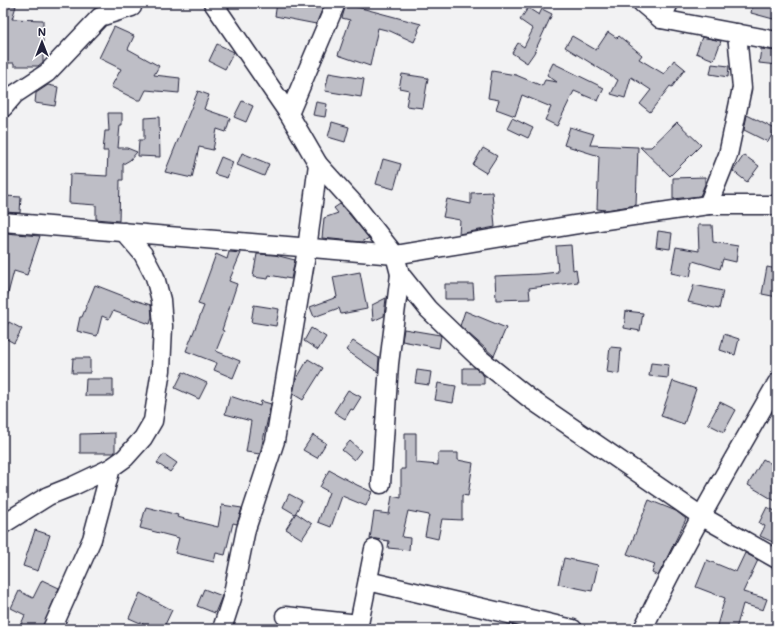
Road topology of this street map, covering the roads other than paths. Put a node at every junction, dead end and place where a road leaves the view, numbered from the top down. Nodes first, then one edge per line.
1 (213, 3) edge
2 (336, 3) edge
3 (642, 3) edge
4 (669, 3) edge
5 (132, 7) dead end
6 (661, 19) junction
7 (737, 33) junction
8 (777, 41) edge
9 (3, 108) edge
10 (289, 114) junction
11 (318, 164) junction
12 (708, 205) junction
13 (777, 205) edge
14 (3, 222) edge
15 (124, 232) junction
16 (307, 249) junction
17 (395, 255) junction
18 (400, 274) junction
19 (777, 383) edge
20 (111, 468) junction
21 (380, 484) dead end
22 (701, 516) junction
23 (3, 524) edge
24 (374, 550) dead end
25 (777, 559) edge
26 (368, 581) junction
27 (285, 616) dead end
28 (359, 627) edge
29 (52, 629) edge
30 (222, 629) edge
31 (573, 629) edge
32 (643, 629) edge

1 - 10 street
2 - 10 street
3 - 6 street
4 - 6 street
5 - 9 street
6 - 7 street
7 - 8 street
7 - 12 street
10 - 11 street
11 - 16 street
11 - 17 street
12 - 13 street
12 - 17 street
14 - 15 street
15 - 16 street
15 - 20 street
16 - 17 street
16 - 30 street
17 - 18 street
18 - 21 street
18 - 22 street
19 - 22 street
20 - 23 street
20 - 29 street
22 - 25 street
22 - 32 street
24 - 26 street
26 - 28 street
26 - 31 street
27 - 28 street

